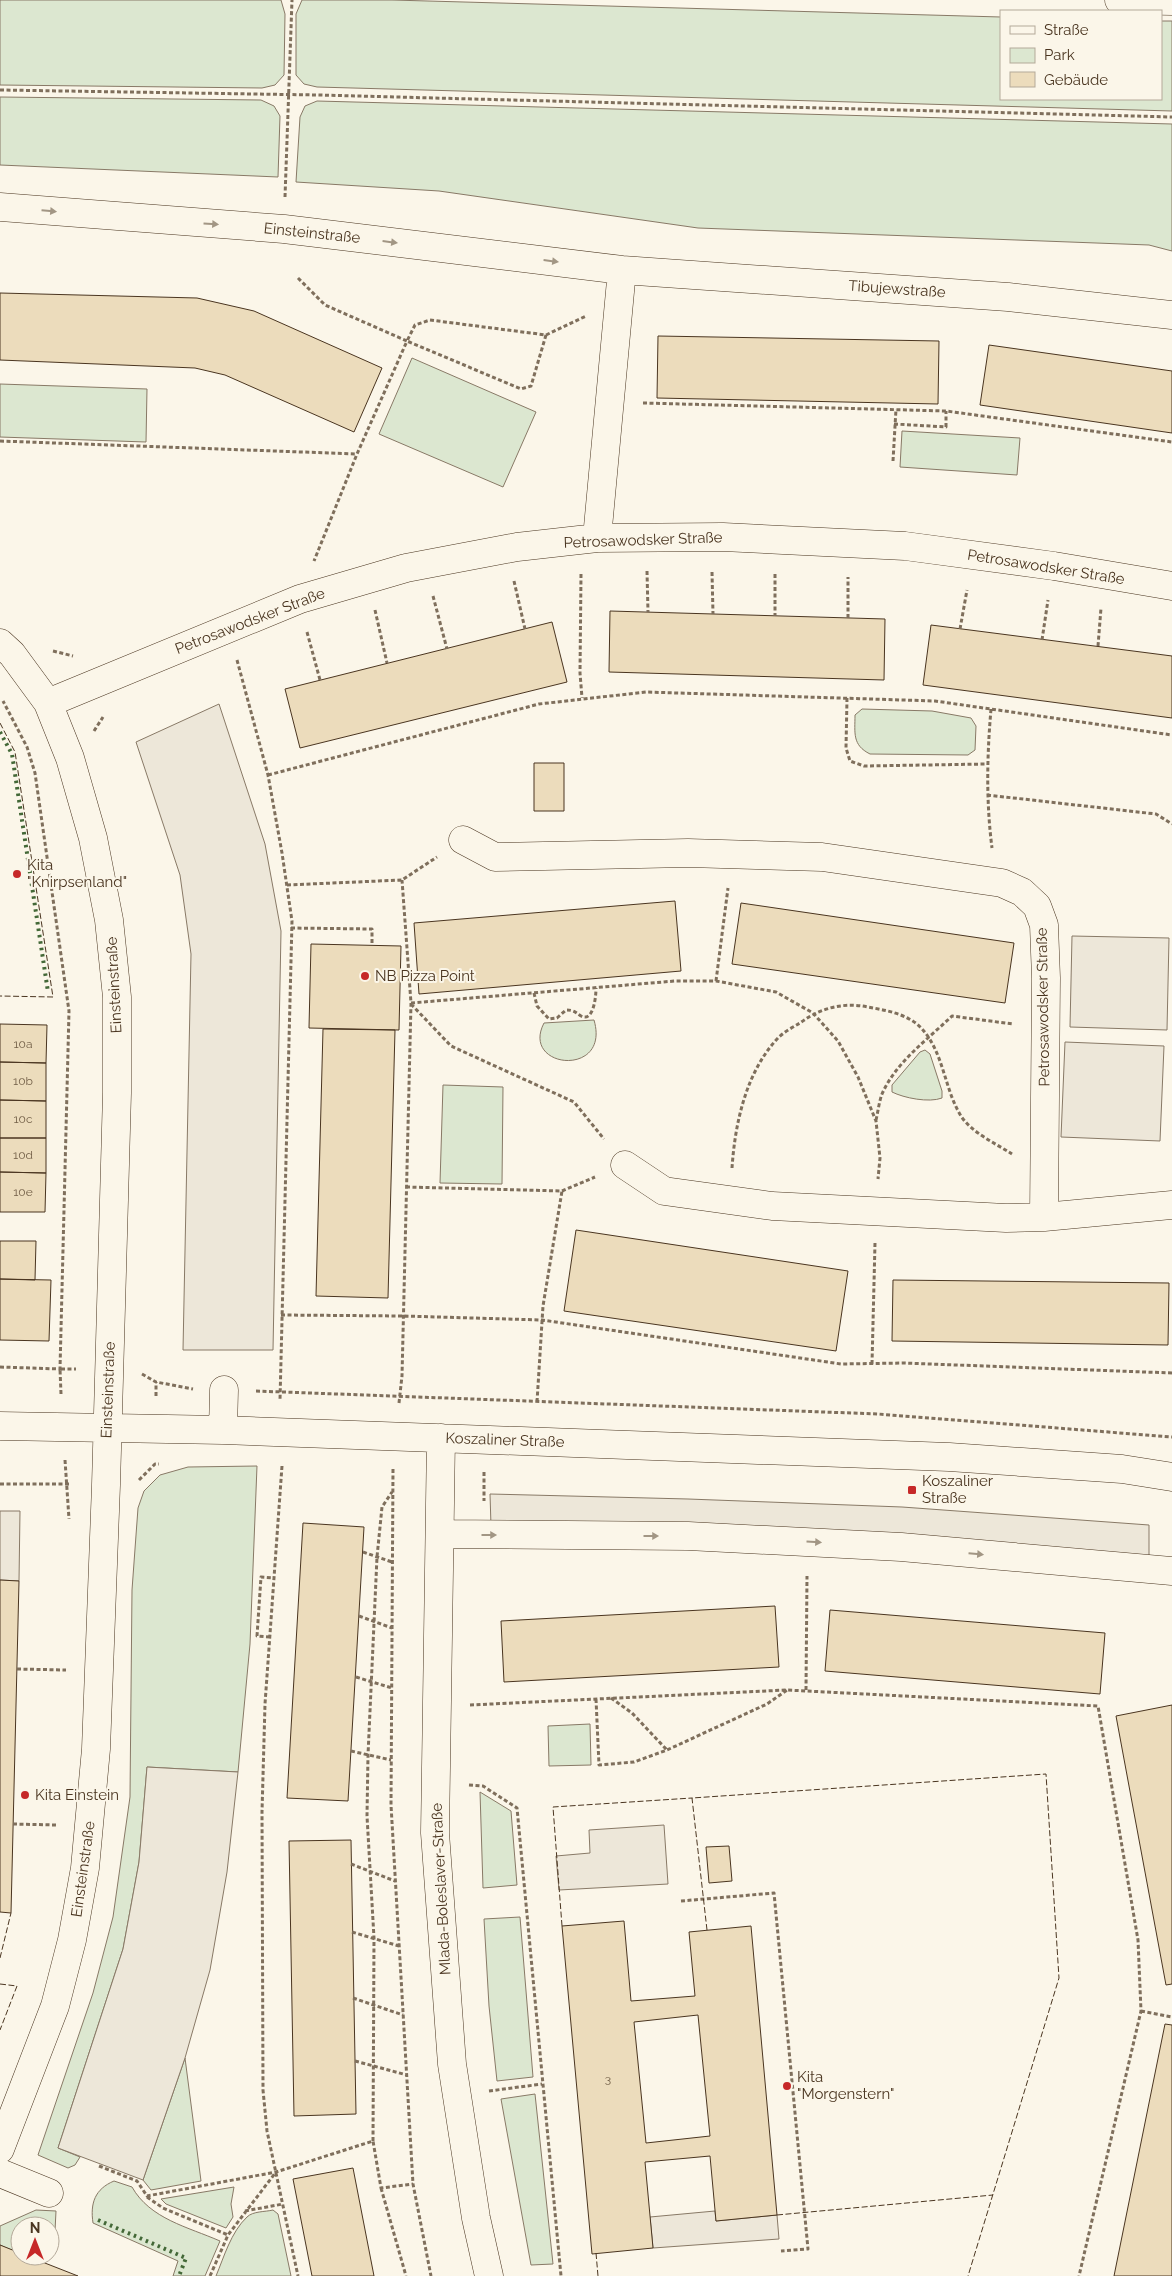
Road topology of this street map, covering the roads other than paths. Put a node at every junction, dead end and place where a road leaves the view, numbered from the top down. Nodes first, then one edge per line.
1 (1119, 0) edge
2 (1172, 1) edge
3 (0, 206) edge
4 (622, 270) junction
5 (1172, 315) edge
6 (597, 538) junction
7 (1172, 586) edge
8 (0, 643) edge
9 (48, 703) junction
10 (463, 840) road end
11 (625, 1165) road end
12 (1172, 1205) edge
13 (1044, 1217) junction
14 (224, 1390) road end
15 (0, 1426) edge
16 (107, 1428) junction
17 (223, 1430) junction
18 (441, 1438) junction
19 (1172, 1477) edge
20 (440, 1534) junction
21 (1172, 1571) edge
22 (0, 2149) edge
23 (0, 2173) edge
24 (49, 2193) dead end
25 (489, 2276) edge

1 - 2 street
3 -> 4 street, Einsteinstraße
4 - 5 street, Tibujewstraße
4 - 6 street
6 - 7 street, Petrosawodsker Straße
6 - 9 street, Petrosawodsker Straße
8 - 9 street, Einsteinstraße
9 - 16 street, Einsteinstraße
10 - 13 street, Petrosawodsker Straße
11 - 13 street
12 - 13 street
14 - 17 street
15 - 16 street, Koszaliner Straße
16 - 17 street, Koszaliner Straße
16 - 22 street, Einsteinstraße
17 - 18 street, Koszaliner Straße
18 - 19 street, Koszaliner Straße
18 - 20 street, Mlada-Boleslaver-Straße
20 -> 21 street
20 - 25 street, Mlada-Boleslaver-Straße
23 - 24 street

